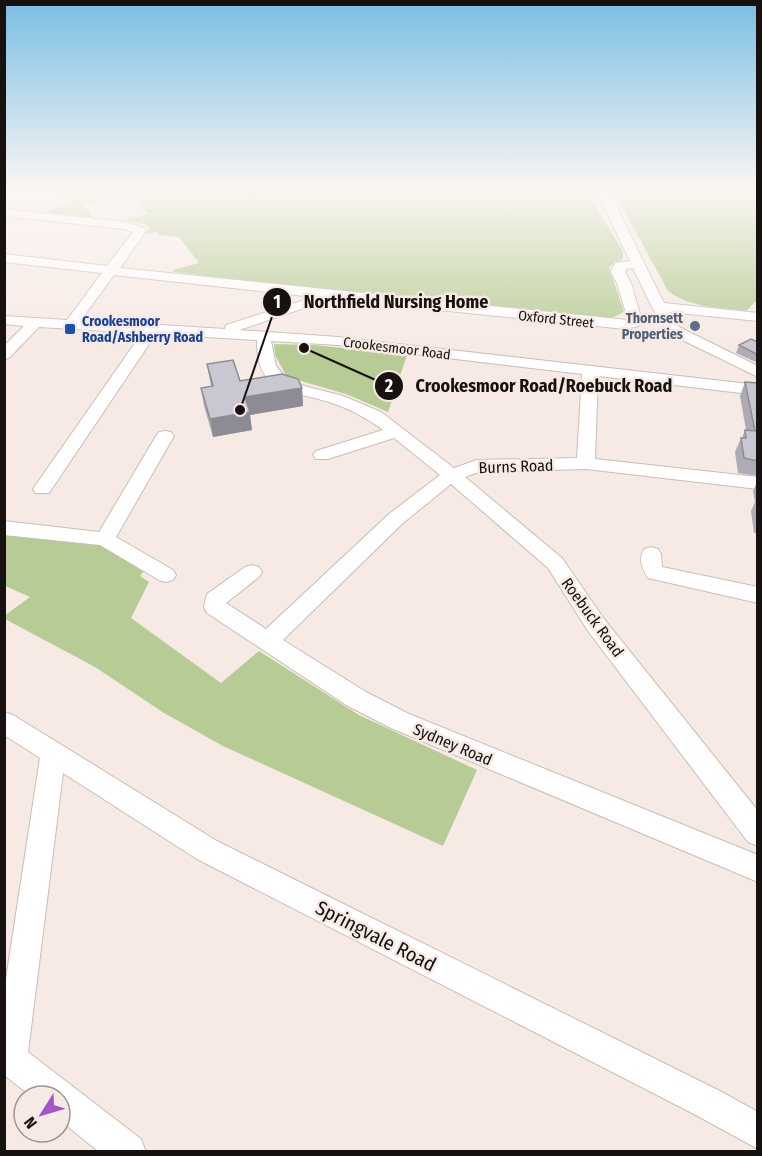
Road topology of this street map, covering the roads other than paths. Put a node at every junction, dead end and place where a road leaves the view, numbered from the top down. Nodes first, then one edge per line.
1 (131, 244) edge
2 (629, 244) edge
3 (4, 258) edge
4 (639, 263) junction
5 (111, 271) junction
6 (332, 296) junction
7 (659, 307) junction
8 (758, 317) edge
9 (4, 320) edge
10 (35, 322) junction
11 (71, 324) junction
12 (231, 328) dead end
13 (151, 330) junction
14 (264, 337) junction
15 (4, 355) edge
16 (590, 371) junction
17 (758, 372) edge
18 (758, 390) edge
19 (397, 431) junction
20 (165, 436) dead end
21 (322, 455) dead end
22 (586, 463) junction
23 (452, 475) junction
24 (758, 483) edge
25 (42, 489) dead end
26 (4, 528) edge
27 (105, 539) junction
28 (651, 554) dead end
29 (252, 572) dead end
30 (166, 575) dead end
31 (758, 595) edge
32 (268, 641) junction
33 (4, 722) edge
34 (53, 755) junction
35 (758, 833) edge
36 (758, 870) edge
37 (8, 1057) edge
38 (42, 1084) edge
39 (72, 1107) edge
40 (758, 1132) edge
41 (128, 1152) edge

1 - 5 street
2 - 4 street
3 - 5 street, Oxford Street
4 - 6 street, Oxford Street
4 - 7 street
5 - 6 street, Oxford Street
5 - 11 street
6 - 12 street
7 - 8 street
7 - 17 street
9 - 10 street, Crookesmoor Road
10 - 11 street, Crookesmoor Road
10 - 15 street
11 - 13 street, Crookesmoor Road
13 - 14 street, Crookesmoor Road
13 - 25 street
14 - 16 street, Crookesmoor Road
14 - 19 street, Roebuck Road
16 - 18 street, Crookesmoor Road
16 - 22 street
19 - 21 street
19 - 23 street, Roebuck Road
20 - 27 street
22 - 23 street, Burns Road
22 - 24 street, Burns Road
23 - 32 street, Burns Road
23 - 35 street, Roebuck Road
26 - 27 street
27 - 30 street
28 - 31 street
29 - 32 street, Sydney Road
32 - 36 street, Sydney Road
33 - 34 street, Springvale Road
34 - 37 street
34 - 40 street, Springvale Road
37 - 38 street
39 - 41 street

